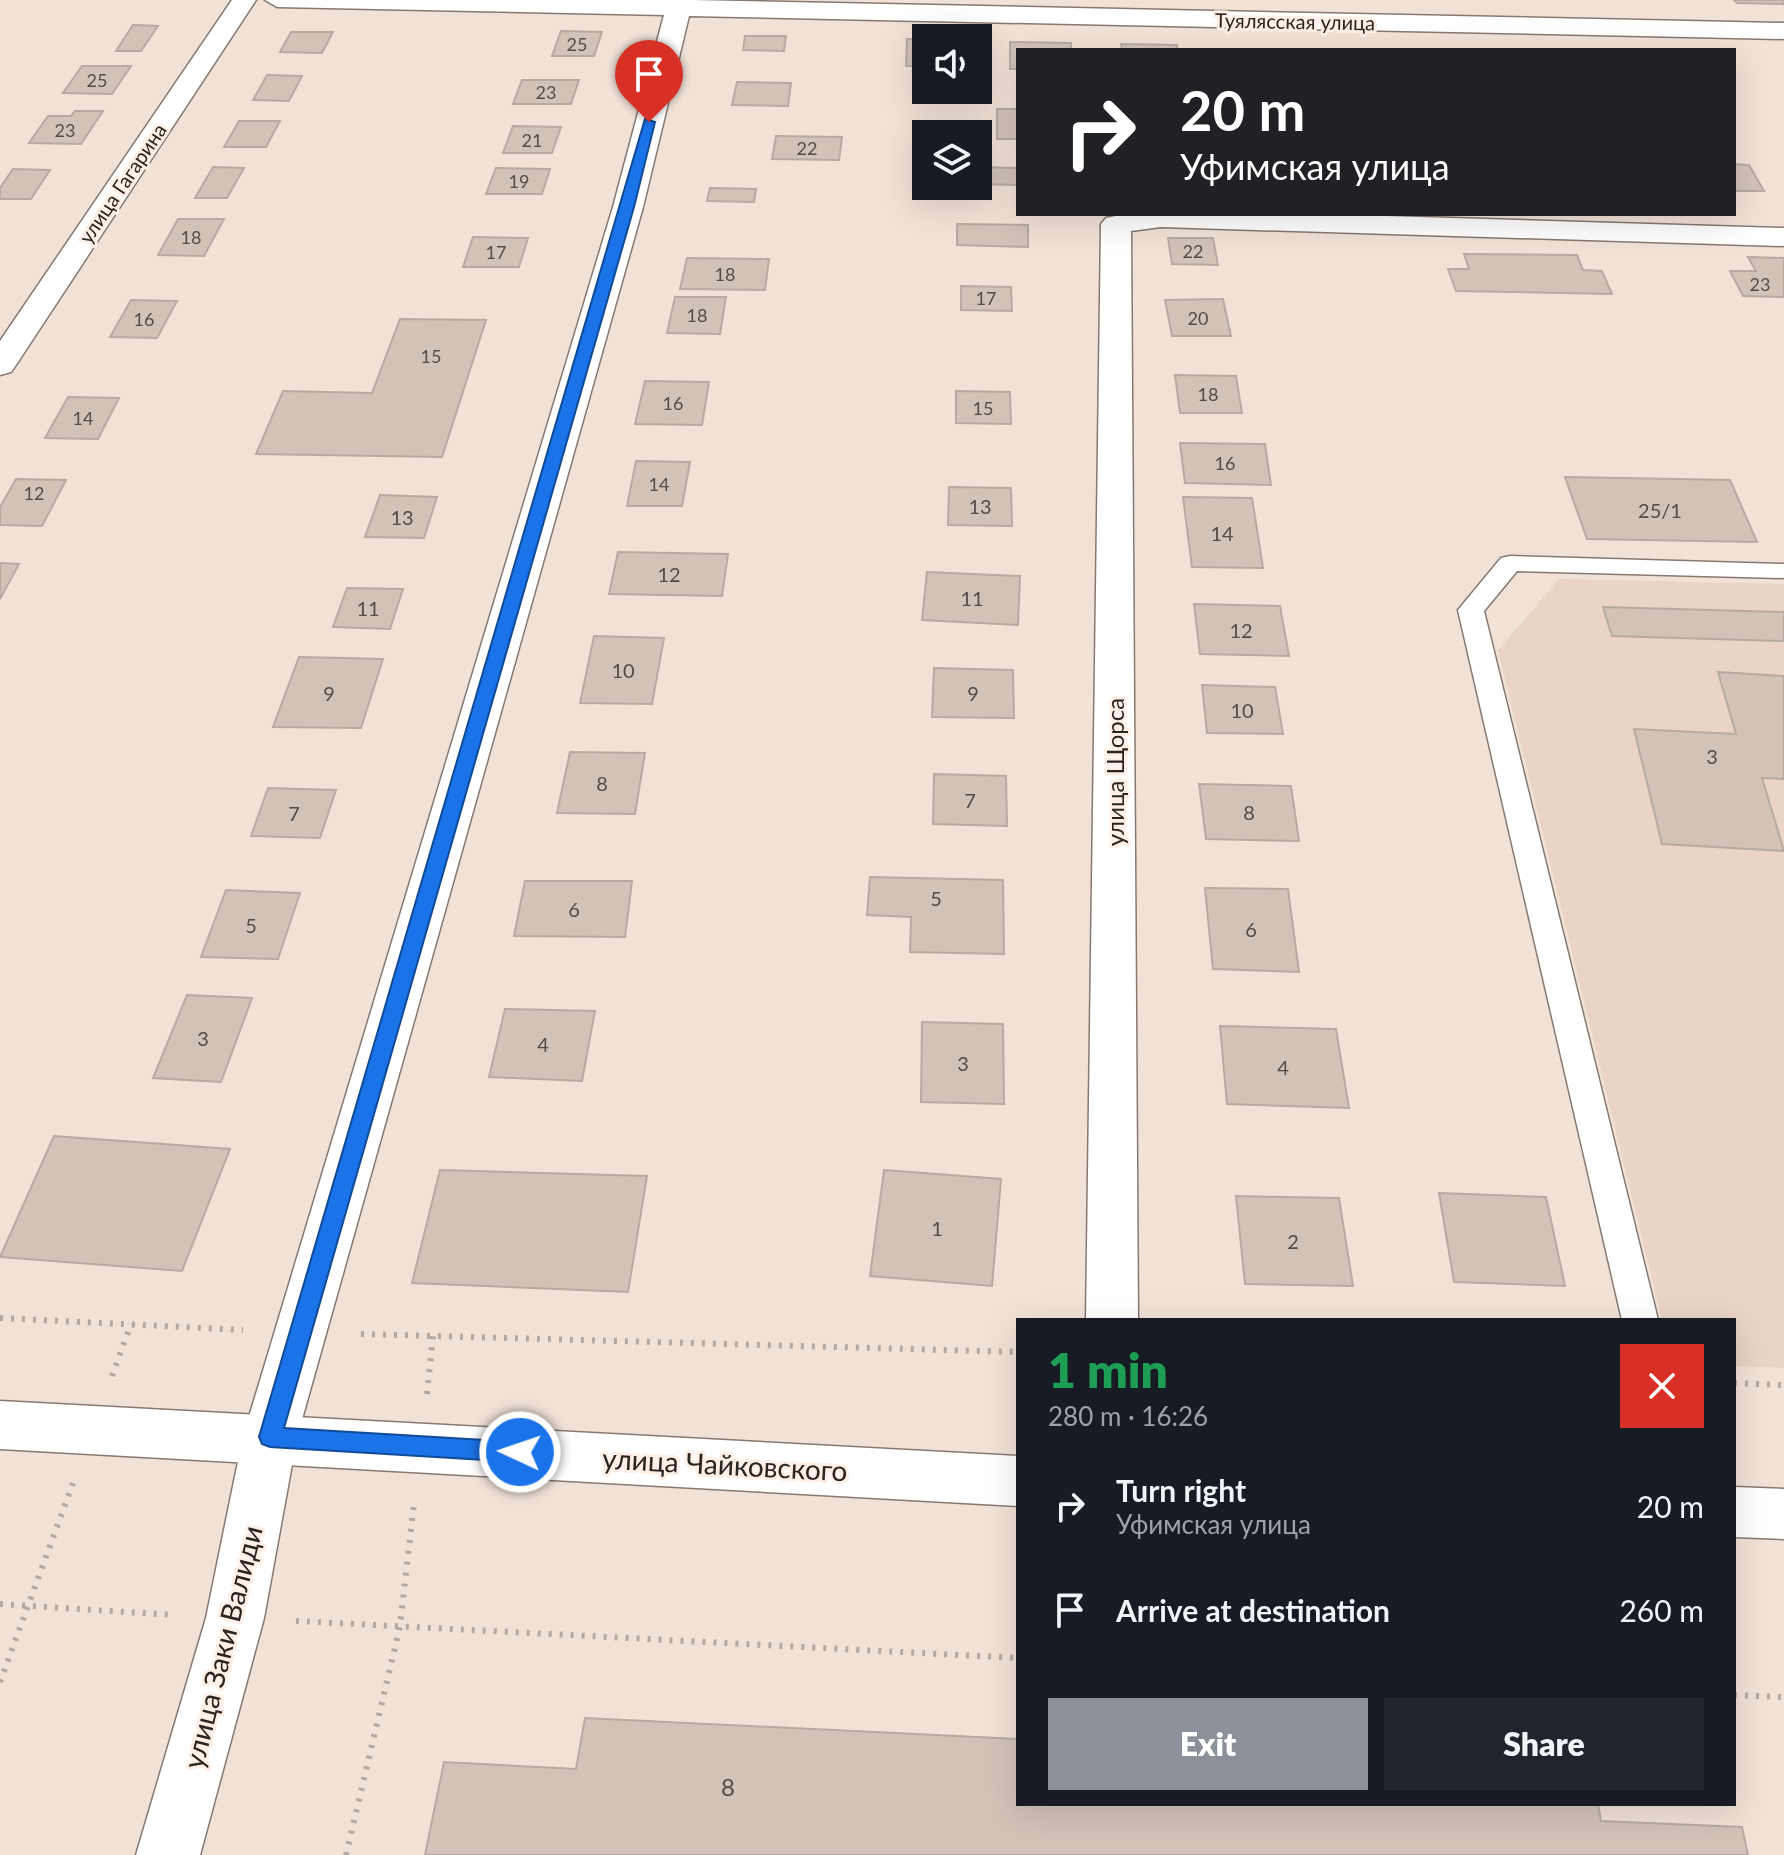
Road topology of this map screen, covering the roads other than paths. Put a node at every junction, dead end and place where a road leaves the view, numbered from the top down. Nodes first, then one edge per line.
1 (244, 0) edge
2 (277, 0) edge
3 (1553, 0) edge
4 (678, 4) edge
5 (1784, 31) edge
6 (1568, 38) edge
7 (1651, 224) edge
8 (1784, 237) edge
9 (0, 365) edge
10 (1784, 571) edge
11 (1112, 1318) edge
12 (1640, 1318) edge
13 (0, 1425) edge
14 (270, 1437) junction
15 (1016, 1481) edge
16 (1736, 1512) edge
17 (1784, 1514) edge
18 (168, 1855) edge

1 - 9 street, улица Гагарина
2 - 4 street, Туялясская улица
3 - 6 street
4 - 6 street, Туялясская улица
4 - 14 street, улица Заки Валиди
5 - 6 street, Туялясская улица
7 - 8 street
7 - 11 street, улица Щорса
10 - 12 lane
13 - 14 street, улица Чайковского
14 - 15 street, улица Чайковского
14 - 18 street, улица Заки Валиди
16 - 17 street

